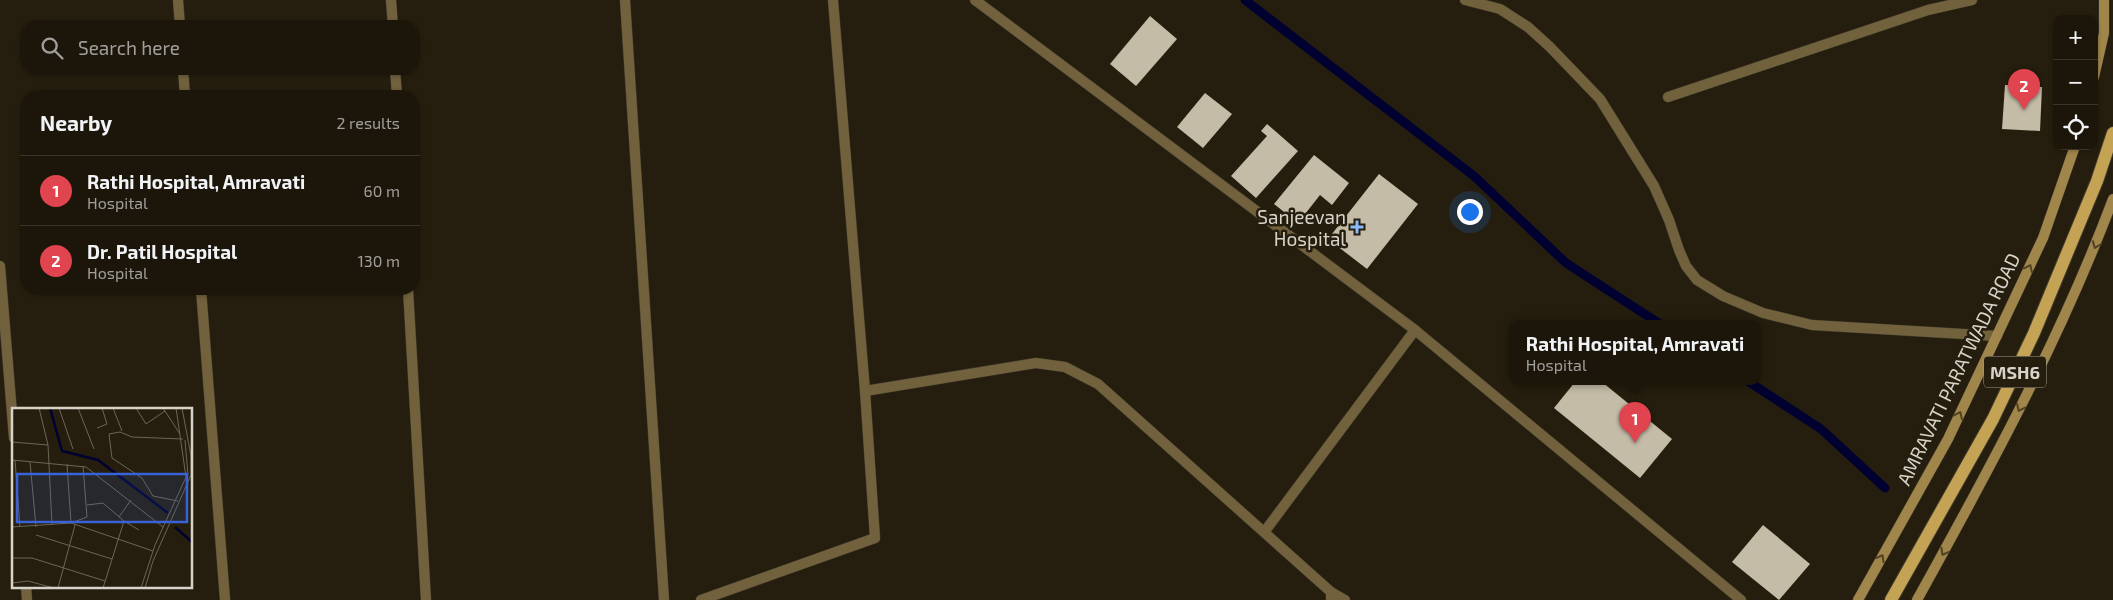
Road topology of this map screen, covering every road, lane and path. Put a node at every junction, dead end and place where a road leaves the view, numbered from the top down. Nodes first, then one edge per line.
1 (178, 0) edge
2 (391, 0) edge
3 (625, 0) edge
4 (833, 0) edge
5 (975, 0) edge
6 (1466, 0) edge
7 (1972, 0) edge
8 (2104, 0) edge
9 (180, 20) edge
10 (393, 20) edge
11 (2098, 60) edge
12 (184, 75) edge
13 (395, 75) edge
14 (185, 90) edge
15 (397, 90) edge
16 (1668, 97) dead end
17 (2113, 133) edge
18 (2074, 150) edge
19 (2113, 199) edge
20 (0, 266) edge
21 (201, 295) edge
22 (408, 295) edge
23 (1415, 330) junction
24 (1997, 336) junction
25 (865, 391) junction
26 (12, 413) edge
27 (1265, 531) junction
28 (1331, 596) edge
29 (225, 600) edge
30 (426, 600) edge
31 (664, 600) edge
32 (701, 600) edge
33 (1345, 600) edge
34 (1741, 600) edge
35 (1858, 600) edge
36 (1891, 600) edge
37 (1918, 600) edge

1 - 9 street
2 - 10 street
3 - 31 street
4 - 25 street
5 - 23 street
6 - 24 street
7 - 16 street
8 - 11 main road
12 - 14 street
13 - 15 street
17 - 36 main road, MSH6
24 -> 18 main road, AMRAVATI PARATWADA ROAD / MSH6
19 -> 37 main road, MSH6
20 - 26 street
21 - 29 street
22 - 30 street
23 - 27 street
23 - 34 street
35 -> 24 main road, AMRAVATI PARATWADA ROAD / MSH6
25 - 27 street
25 - 32 street
27 - 28 street
28 - 33 street

